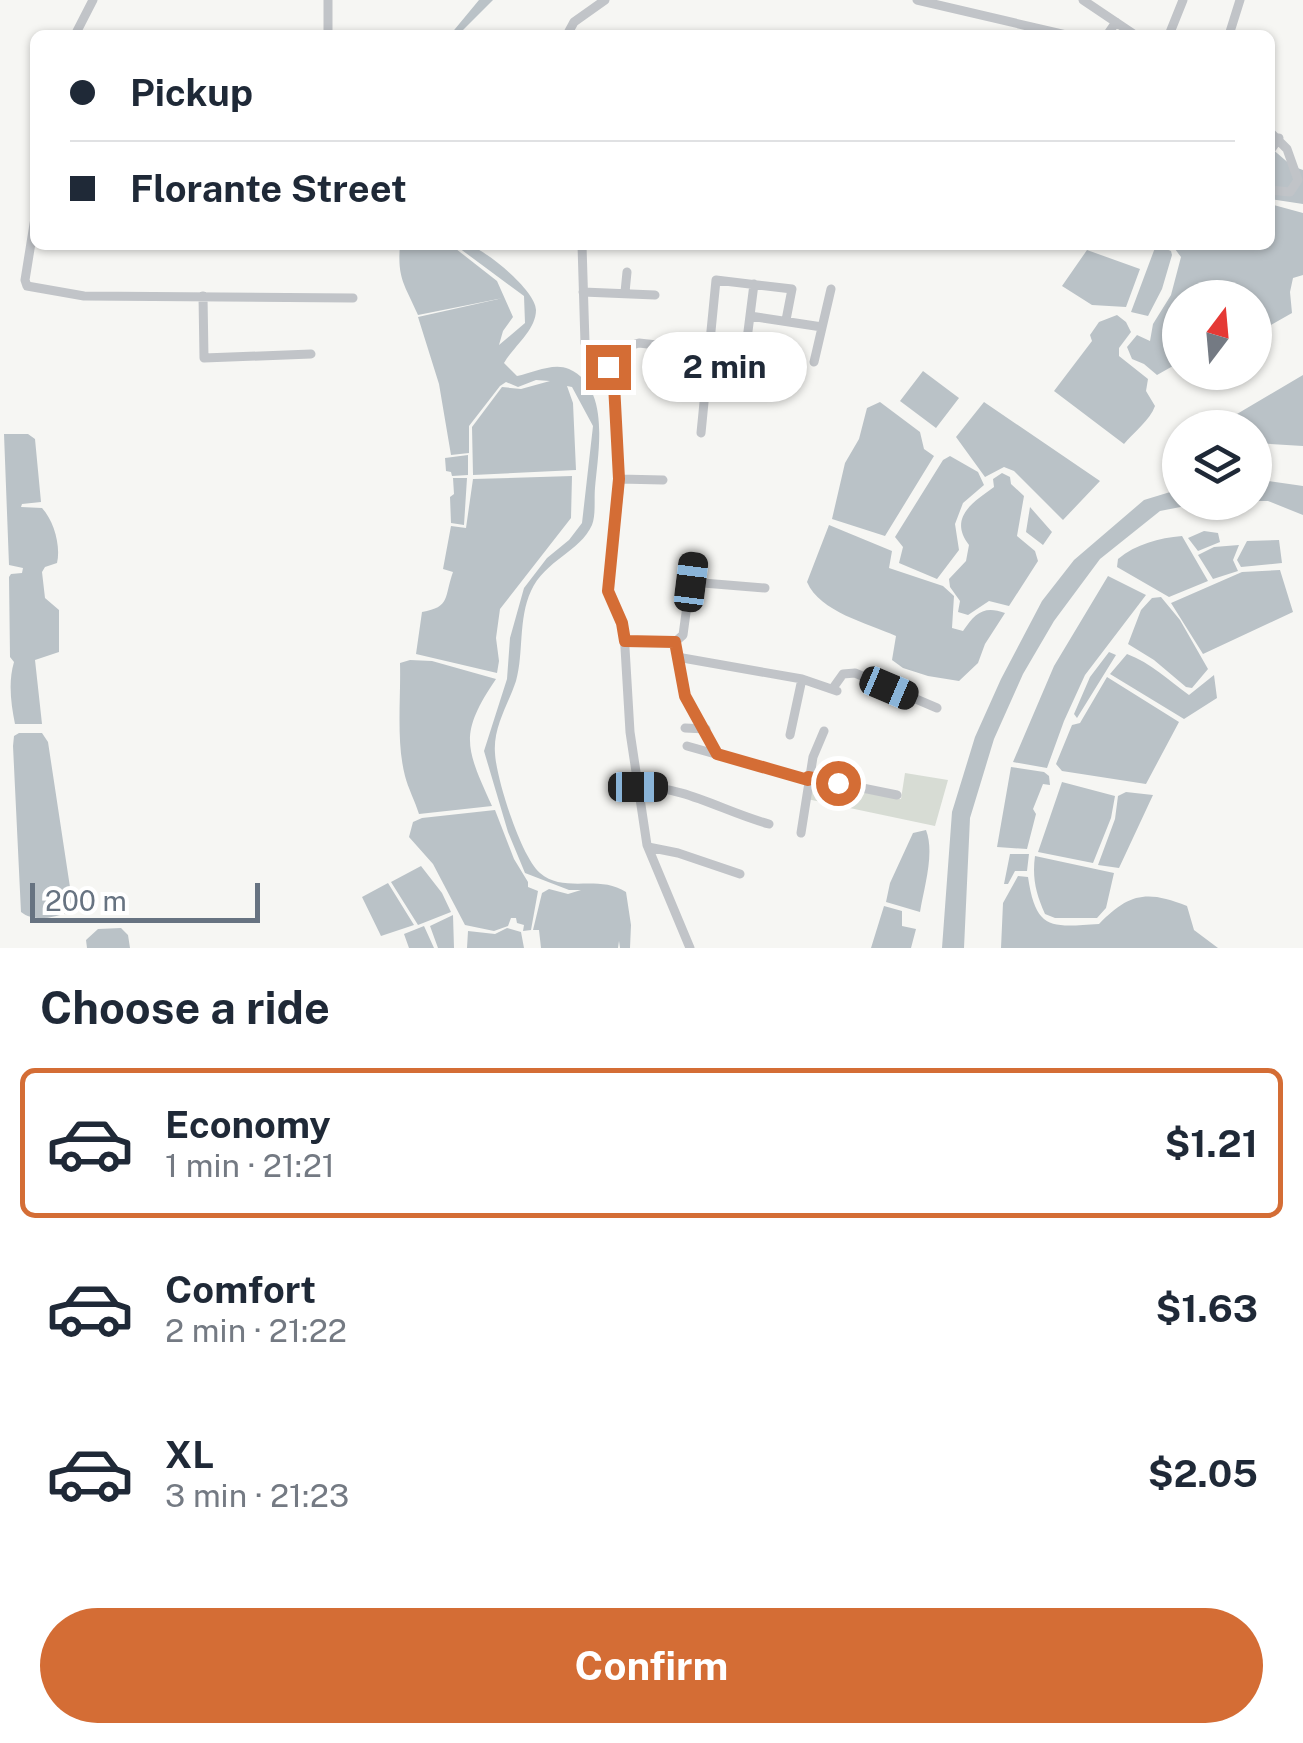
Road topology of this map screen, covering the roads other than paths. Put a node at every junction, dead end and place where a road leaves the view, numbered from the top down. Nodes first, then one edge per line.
1 (93, 0) edge
2 (328, 0) edge
3 (604, 0) edge
4 (917, 0) edge
5 (1082, 0) edge
6 (1182, 0) edge
7 (1240, 0) edge
8 (1116, 22) junction
9 (78, 30) edge
10 (328, 30) edge
11 (569, 30) edge
12 (1045, 30) edge
13 (1110, 30) edge
14 (1128, 30) edge
15 (1170, 30) edge
16 (1230, 30) edge
17 (1275, 135) edge
18 (1275, 190) edge
19 (30, 249) edge
20 (582, 250) edge
21 (627, 272) dead end
22 (754, 284) junction
23 (831, 289) dead end
24 (582, 292) junction
25 (626, 292) junction
26 (655, 295) dead end
27 (203, 296) junction
28 (354, 298) dead end
29 (750, 316) junction
30 (786, 320) junction
31 (822, 327) junction
32 (709, 351) junction
33 (310, 354) dead end
34 (814, 362) dead end
35 (608, 367) junction
36 (701, 432) dead end
37 (619, 479) junction
38 (663, 480) dead end
39 (693, 561) dead end
40 (691, 582) junction
41 (765, 588) dead end
42 (625, 641) junction
43 (675, 642) junction
44 (677, 657) junction
45 (802, 678) junction
46 (937, 708) dead end
47 (695, 728) junction
48 (824, 731) dead end
49 (790, 734) dead end
50 (717, 754) junction
51 (808, 778) junction
52 (638, 787) junction
53 (896, 795) dead end
54 (769, 824) dead end
55 (802, 833) dead end
56 (648, 847) junction
57 (740, 874) dead end
58 (690, 948) edge

1 - 9 street
2 - 10 street
3 - 11 street
4 - 12 street
5 - 8 street
6 - 15 street
7 - 16 street
8 - 13 street
8 - 14 street
17 - 18 street
19 - 27 street
20 - 24 street
21 - 25 street
22 - 29 street
22 - 30 street
22 - 32 street
23 - 31 street
24 - 25 street
24 - 35 street
25 - 26 street
27 - 28 street
27 - 33 street
29 - 30 street
29 - 32 street
30 - 31 street
31 - 34 street
32 - 35 street
32 - 36 street
35 - 37 street
37 - 38 street
37 - 42 street
39 - 40 street
40 - 41 street
40 - 43 street
42 - 43 street
42 - 52 street
43 - 44 street
44 - 45 street
44 - 47 street
45 - 46 street
45 - 49 street
47 - 50 street
47 - 50 street
48 - 51 street
50 - 51 street
51 - 53 street
51 - 55 street
52 - 54 street
52 - 56 street
56 - 57 street
56 - 58 street

